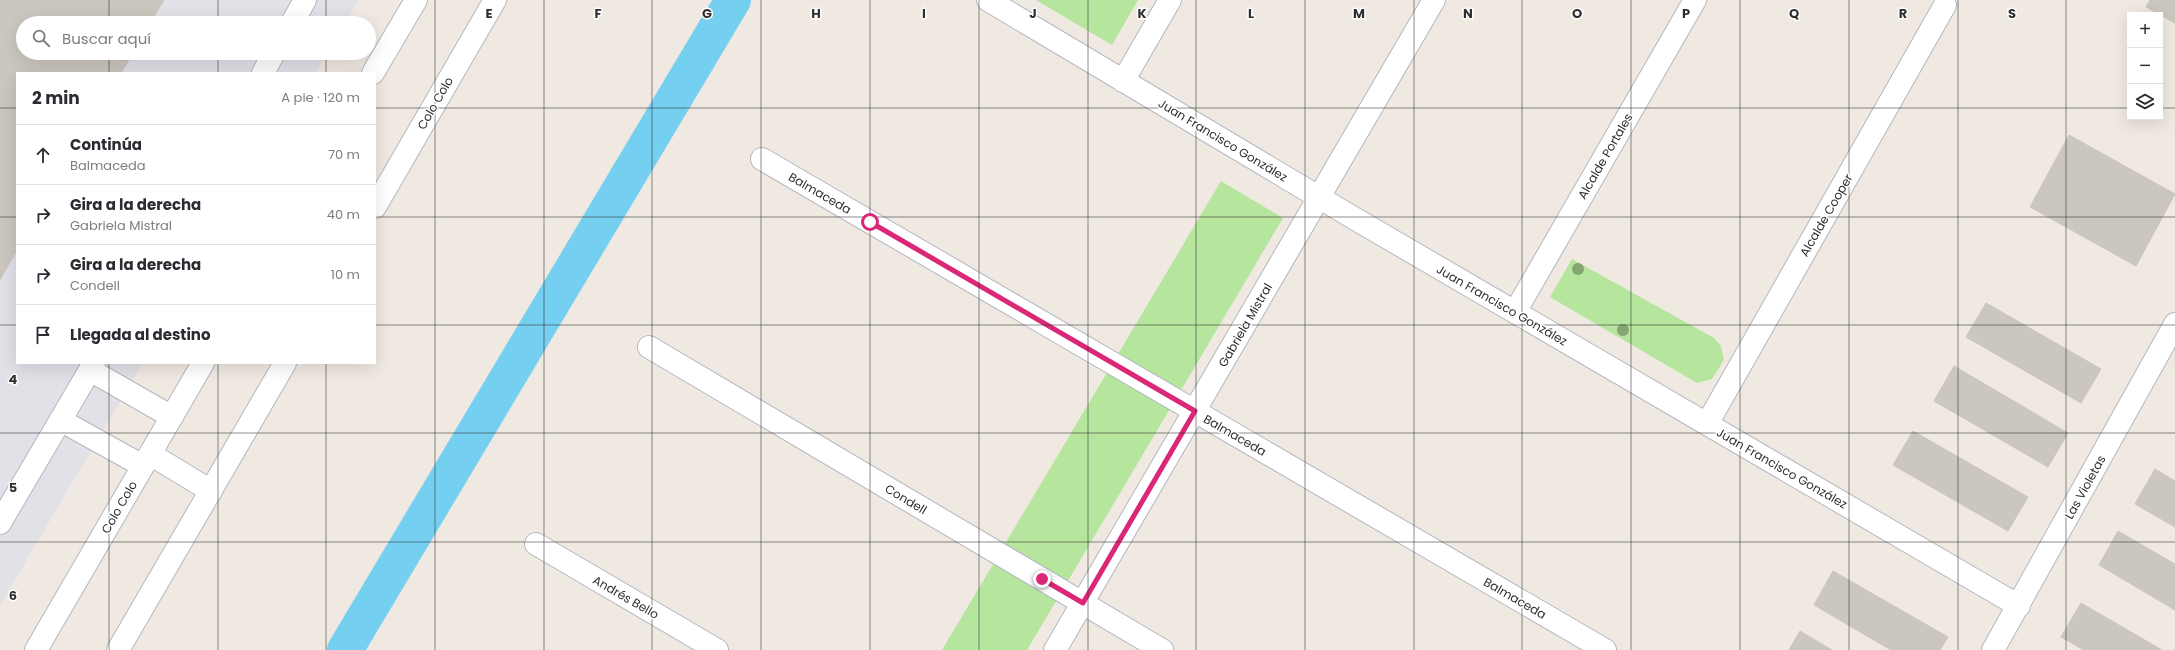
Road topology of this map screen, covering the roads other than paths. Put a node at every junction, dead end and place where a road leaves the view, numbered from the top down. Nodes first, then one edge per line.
1 (305, 0) edge
2 (416, 0) edge
3 (495, 0) edge
4 (988, 0) edge
5 (1170, 0) edge
6 (1434, 0) edge
7 (1695, 0) edge
8 (1945, 6) dead end
9 (296, 16) edge
10 (270, 60) edge
11 (264, 72) edge
12 (374, 72) edge
13 (1123, 81) junction
14 (762, 159) dead end
15 (1319, 198) junction
16 (376, 205) edge
17 (1515, 312) junction
18 (2175, 324) edge
19 (650, 348) dead end
20 (202, 364) edge
21 (284, 364) edge
22 (92, 366) edge
23 (1195, 411) junction
24 (172, 417) junction
25 (60, 420) junction
26 (1707, 424) junction
27 (147, 460) junction
28 (210, 491) junction
29 (0, 523) edge
30 (536, 544) dead end
31 (1083, 603) junction
32 (2019, 606) junction
33 (36, 650) edge
34 (118, 650) edge
35 (717, 650) edge
36 (1055, 650) edge
37 (1162, 650) edge
38 (1605, 650) edge
39 (1994, 650) edge

1 - 9 street
2 - 12 street
3 - 16 street, Colo Colo
4 - 13 street, Juan Francisco González
5 - 13 street
6 - 15 street, Gabriela Mistral
7 - 17 street, Alcalde Portales
8 - 26 street, Alcalde Cooper
10 - 11 street
13 - 15 street, Juan Francisco González
14 - 23 street, Balmaceda
15 - 17 street, Juan Francisco González
15 - 23 street, Gabriela Mistral
17 - 26 street, Juan Francisco González
18 - 32 street, Las Violetas
19 - 31 street, Condell
20 - 24 street, Colo Colo
21 - 28 street
22 - 24 street
22 - 25 street
23 - 31 street, Gabriela Mistral
23 - 38 street, Balmaceda
24 - 27 street, Colo Colo
25 - 27 street
25 - 29 street
26 - 32 street, Juan Francisco González
27 - 28 street
27 - 33 street, Colo Colo
28 - 34 street
30 - 35 street, Andrés Bello
31 - 36 street, Gabriela Mistral
31 - 37 street, Condell
32 - 39 street, Las Violetas

